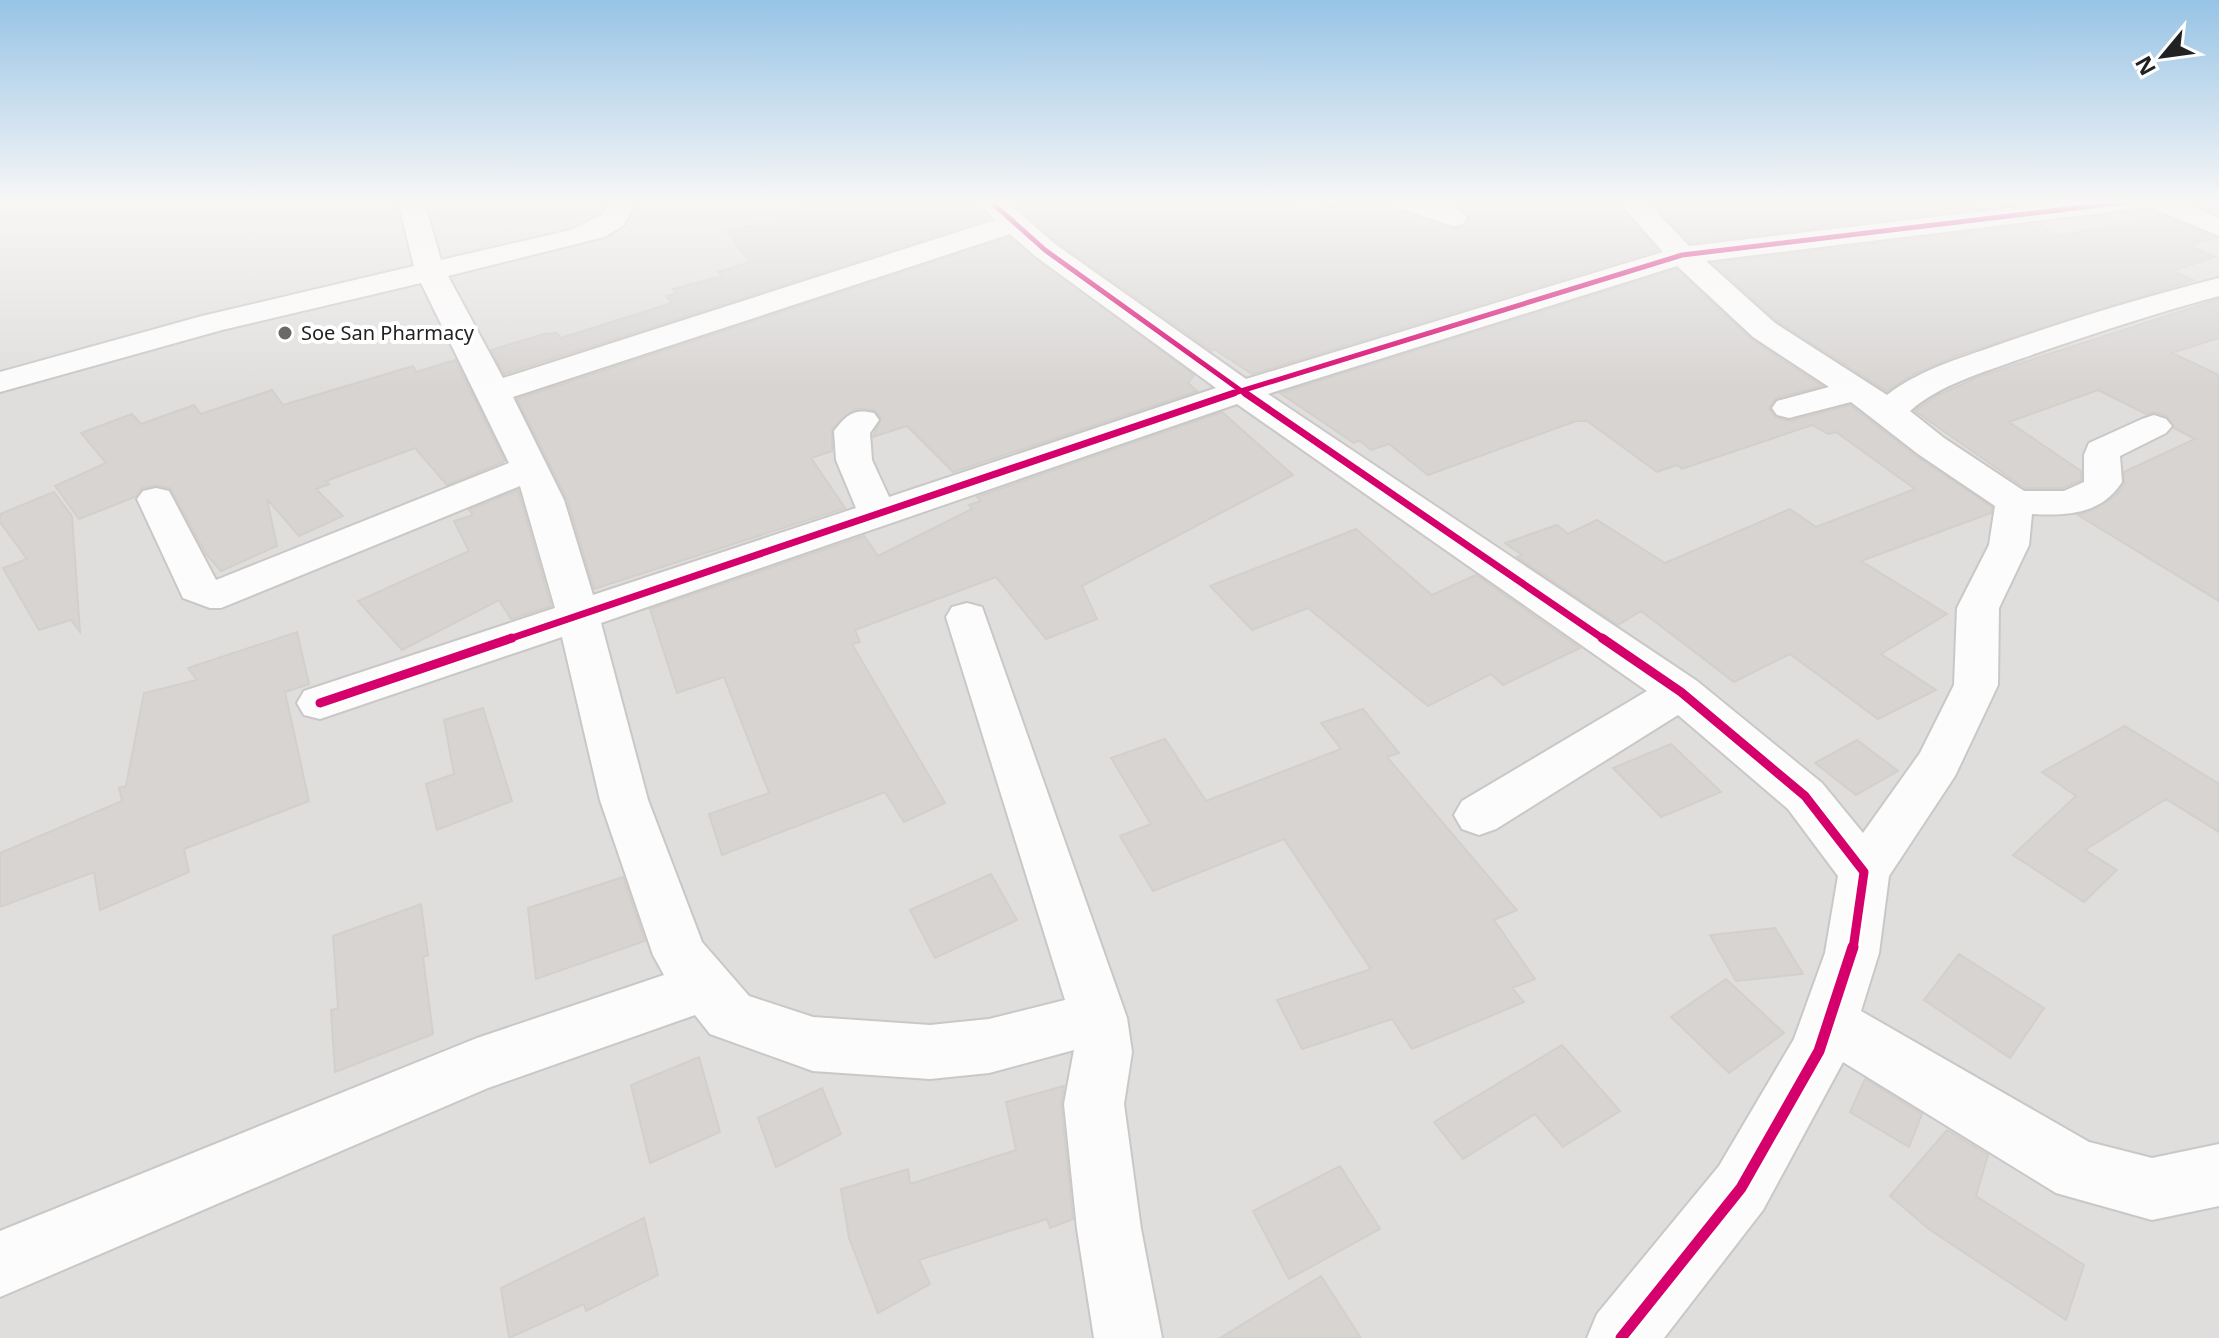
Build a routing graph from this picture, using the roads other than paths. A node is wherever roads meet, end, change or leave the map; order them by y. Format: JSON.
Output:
{"nodes":[{"id":1,"x":428,"y":263,"type":"edge"},
{"id":2,"x":469,"y":263,"type":"edge"},
{"id":3,"x":856,"y":263,"type":"edge"},
{"id":4,"x":1070,"y":263,"type":"edge"},
{"id":5,"x":1655,"y":263,"type":"edge"},
{"id":6,"x":1691,"y":263,"type":"edge"},
{"id":7,"x":431,"y":273,"type":"junction"},
{"id":8,"x":2219,"y":287,"type":"edge"},
{"id":9,"x":0,"y":382,"type":"edge"},
{"id":10,"x":1856,"y":390,"type":"junction"},
{"id":11,"x":1241,"y":391,"type":"junction"},
{"id":12,"x":494,"y":392,"type":"junction"},
{"id":13,"x":1789,"y":408,"type":"dead end"},
{"id":14,"x":1889,"y":411,"type":"junction"},
{"id":15,"x":862,"y":420,"type":"dead end"},
{"id":16,"x":2154,"y":426,"type":"dead end"},
{"id":17,"x":530,"y":468,"type":"junction"},
{"id":18,"x":156,"y":499,"type":"dead end"},
{"id":19,"x":2015,"y":502,"type":"junction"},
{"id":20,"x":877,"y":513,"type":"junction"},
{"id":21,"x":578,"y":614,"type":"junction"},
{"id":22,"x":967,"y":617,"type":"dead end"},
{"id":23,"x":1681,"y":692,"type":"junction"},
{"id":24,"x":320,"y":703,"type":"dead end"},
{"id":25,"x":1479,"y":815,"type":"dead end"},
{"id":26,"x":1864,"y":872,"type":"junction"},
{"id":27,"x":706,"y":986,"type":"junction"},
{"id":28,"x":1099,"y":1018,"type":"junction"},
{"id":29,"x":1831,"y":1024,"type":"junction"},
{"id":30,"x":2219,"y":1175,"type":"edge"},
{"id":31,"x":0,"y":1264,"type":"edge"},
{"id":32,"x":1128,"y":1338,"type":"edge"},
{"id":33,"x":1621,"y":1338,"type":"edge"}],
"edges":[{"from":1,"to":7,"type":"street"},
{"from":2,"to":7,"type":"street"},
{"from":3,"to":12,"type":"street"},
{"from":4,"to":11,"type":"street"},
{"from":5,"to":11,"type":"street"},
{"from":6,"to":10,"type":"street"},
{"from":7,"to":9,"type":"street"},
{"from":7,"to":12,"type":"street"},
{"from":8,"to":14,"type":"street"},
{"from":10,"to":13,"type":"street"},
{"from":10,"to":14,"type":"street"},
{"from":11,"to":20,"type":"street"},
{"from":11,"to":23,"type":"street"},
{"from":12,"to":17,"type":"street"},
{"from":14,"to":19,"type":"street"},
{"from":15,"to":20,"type":"street"},
{"from":16,"to":19,"type":"street"},
{"from":17,"to":18,"type":"street"},
{"from":17,"to":21,"type":"street"},
{"from":19,"to":26,"type":"street"},
{"from":20,"to":21,"type":"street"},
{"from":21,"to":24,"type":"street"},
{"from":21,"to":27,"type":"street"},
{"from":22,"to":28,"type":"street"},
{"from":23,"to":25,"type":"street"},
{"from":23,"to":26,"type":"street"},
{"from":26,"to":29,"type":"street"},
{"from":27,"to":28,"type":"street"},
{"from":27,"to":31,"type":"street"},
{"from":28,"to":32,"type":"street"},
{"from":29,"to":30,"type":"street"},
{"from":29,"to":33,"type":"street"}]}
